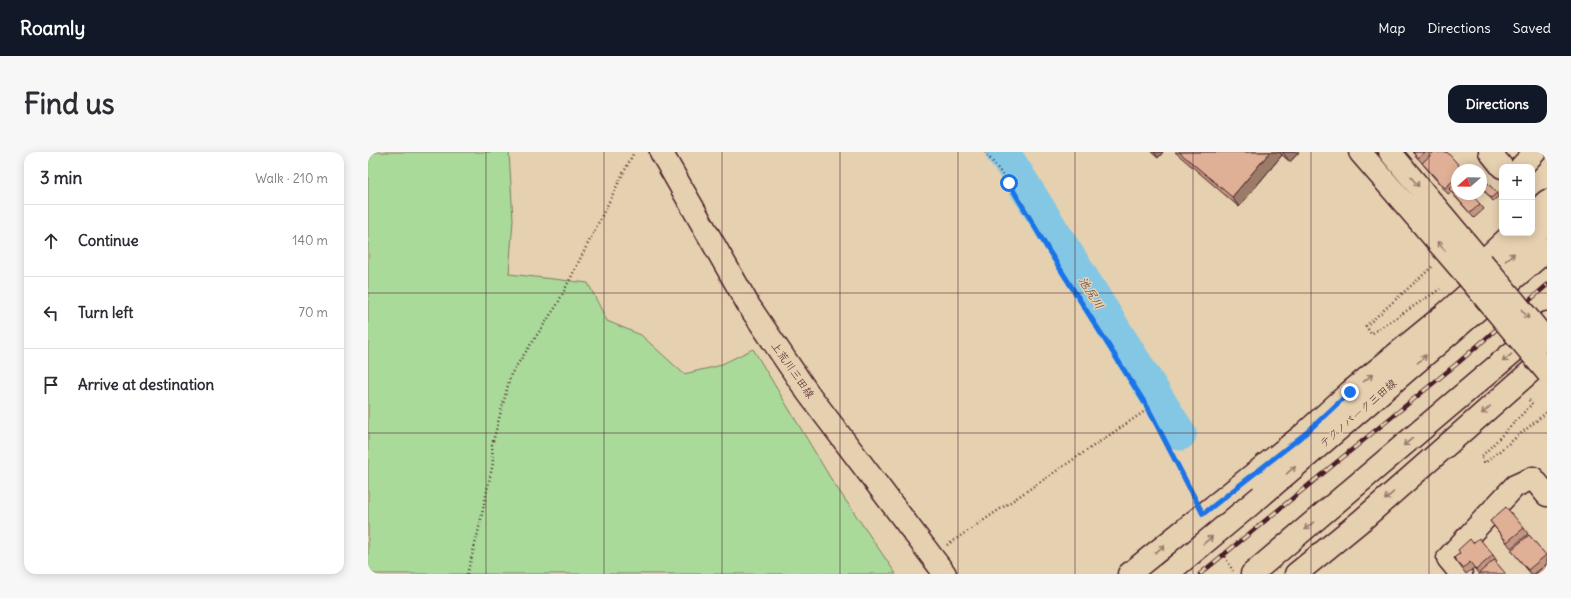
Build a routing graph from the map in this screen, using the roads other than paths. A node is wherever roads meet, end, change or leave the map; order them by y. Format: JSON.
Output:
{"nodes":[{"id":1,"x":661,"y":152,"type":"edge"},
{"id":2,"x":1360,"y":152,"type":"edge"},
{"id":3,"x":1390,"y":152,"type":"edge"},
{"id":4,"x":1490,"y":152,"type":"edge"},
{"id":5,"x":1535,"y":152,"type":"edge"},
{"id":6,"x":1500,"y":164,"type":"edge"},
{"id":7,"x":1525,"y":164,"type":"edge"},
{"id":8,"x":1547,"y":201,"type":"edge"},
{"id":9,"x":1535,"y":212,"type":"edge"},
{"id":10,"x":1547,"y":224,"type":"edge"},
{"id":11,"x":1510,"y":236,"type":"edge"},
{"id":12,"x":1547,"y":250,"type":"edge"},
{"id":13,"x":1474,"y":268,"type":"junction"},
{"id":14,"x":1547,"y":323,"type":"edge"},
{"id":15,"x":1547,"y":341,"type":"edge"},
{"id":16,"x":1547,"y":356,"type":"edge"},
{"id":17,"x":1547,"y":372,"type":"edge"},
{"id":18,"x":1547,"y":495,"type":"edge"},
{"id":19,"x":946,"y":574,"type":"edge"},
{"id":20,"x":1130,"y":574,"type":"edge"},
{"id":21,"x":1167,"y":574,"type":"edge"},
{"id":22,"x":1252,"y":574,"type":"edge"},
{"id":23,"x":1296,"y":574,"type":"edge"},
{"id":24,"x":1461,"y":574,"type":"edge"}],
"edges":[{"from":1,"to":19,"type":"main road","name":"上荒川三田線"},
{"from":13,"to":2,"type":"main road","one_way":true},
{"from":3,"to":13,"type":"main road","one_way":true},
{"from":4,"to":6,"type":"main road"},
{"from":5,"to":7,"type":"main road"},
{"from":8,"to":9,"type":"main road"},
{"from":20,"to":10,"type":"main road","one_way":true},
{"from":11,"to":13,"type":"main road"},
{"from":21,"to":12,"type":"main road","name":"テクノパーク三田線","one_way":true,"bridge":true},
{"from":13,"to":15,"type":"main road","one_way":true,"bridge":true},
{"from":13,"to":17,"type":"main road","bridge":true},
{"from":14,"to":22,"type":"main road","one_way":true},
{"from":16,"to":23,"type":"main road","one_way":true},
{"from":18,"to":24,"type":"main road"}]}
